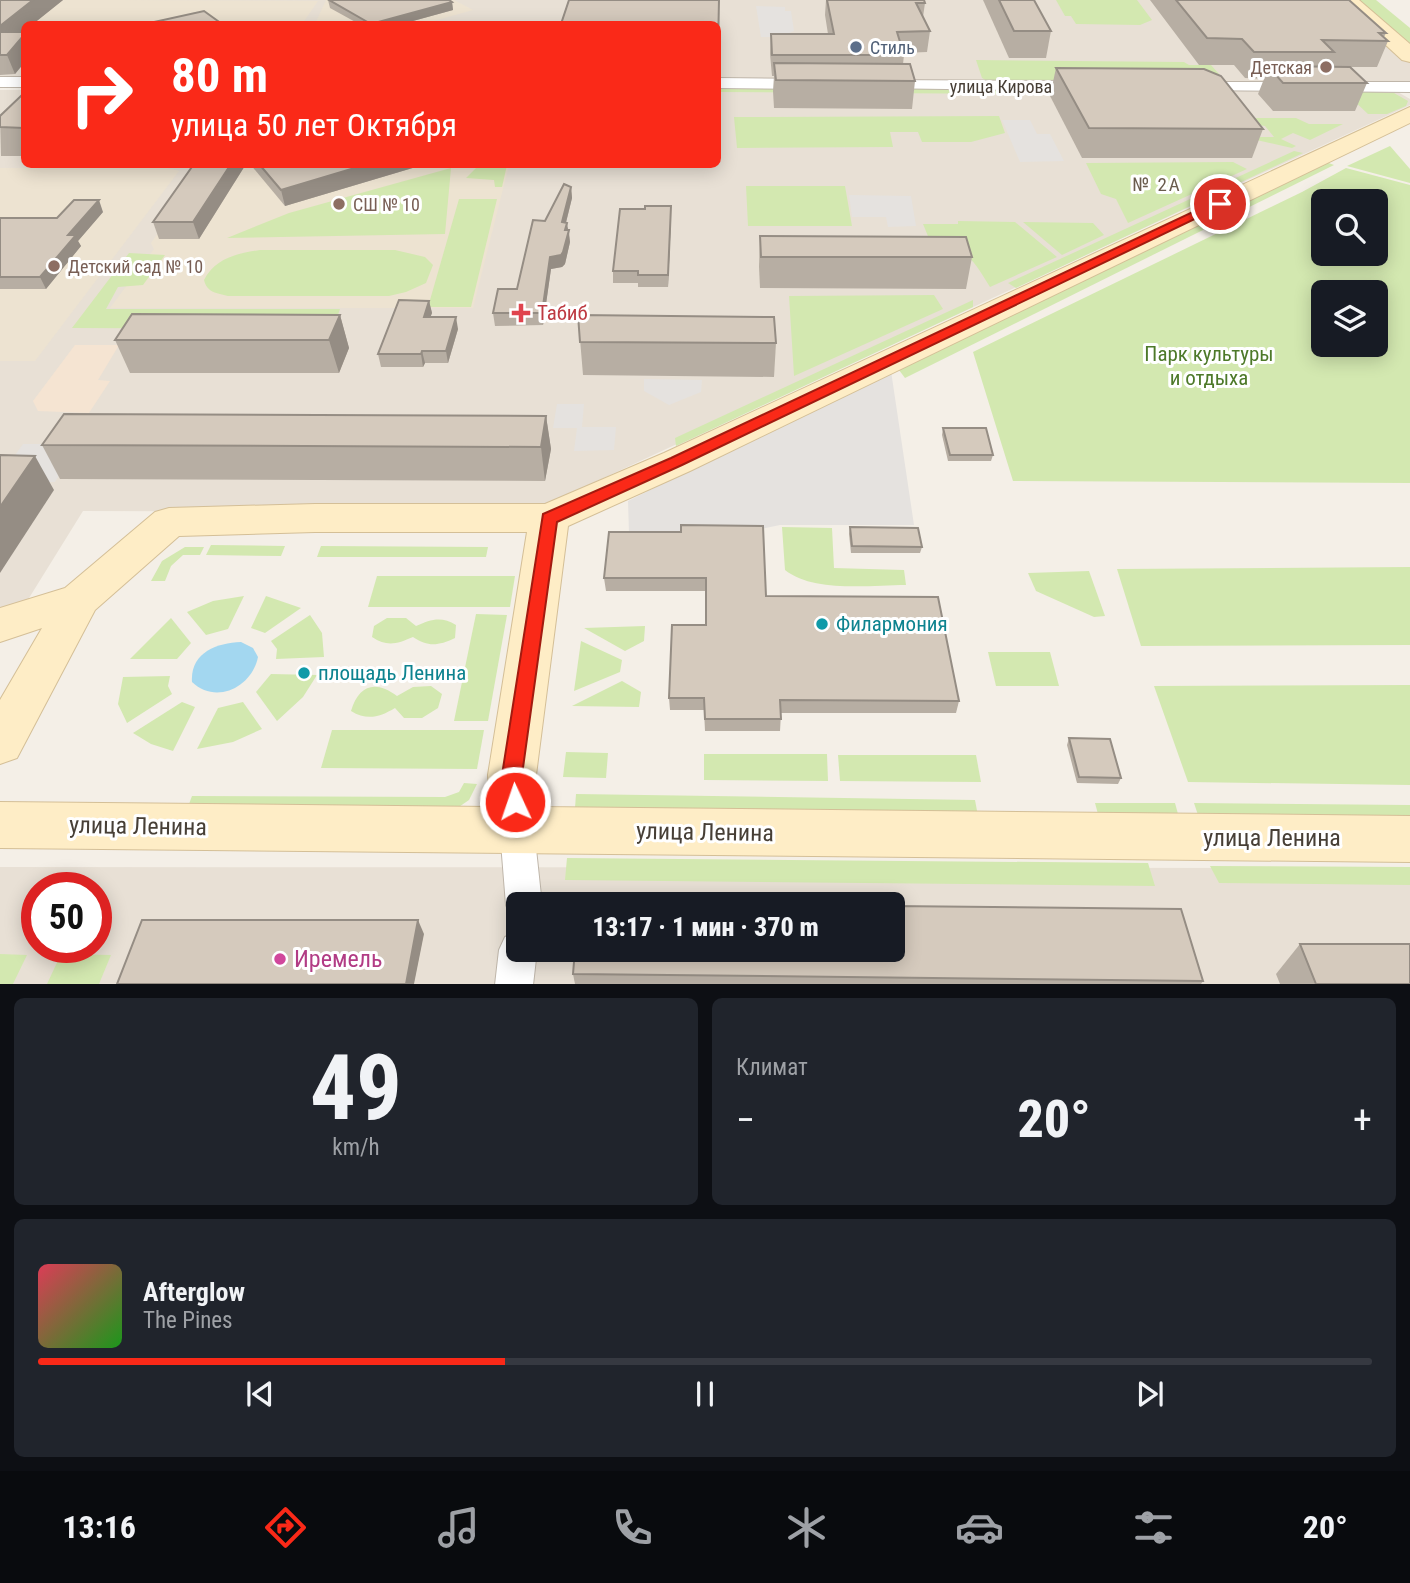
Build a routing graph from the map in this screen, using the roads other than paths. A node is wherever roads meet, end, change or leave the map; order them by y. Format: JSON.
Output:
{"nodes":[{"id":1,"x":1348,"y":0,"type":"edge"},
{"id":2,"x":1410,"y":55,"type":"edge"},
{"id":3,"x":0,"y":82,"type":"edge"},
{"id":4,"x":21,"y":82,"type":"edge"},
{"id":5,"x":721,"y":83,"type":"edge"},
{"id":6,"x":819,"y":85,"type":"edge"},
{"id":7,"x":859,"y":85,"type":"edge"},
{"id":8,"x":1098,"y":86,"type":"edge"},
{"id":9,"x":1179,"y":86,"type":"edge"},
{"id":10,"x":1410,"y":87,"type":"edge"},
{"id":11,"x":1410,"y":114,"type":"edge"},
{"id":12,"x":549,"y":519,"type":"junction"},
{"id":13,"x":80,"y":599,"type":"junction"},
{"id":14,"x":0,"y":625,"type":"edge"},
{"id":15,"x":2,"y":737,"type":"edge"},
{"id":16,"x":0,"y":825,"type":"edge"},
{"id":17,"x":517,"y":830,"type":"junction"},
{"id":18,"x":1410,"y":839,"type":"edge"},
{"id":19,"x":523,"y":892,"type":"edge"},
{"id":20,"x":517,"y":962,"type":"edge"},
{"id":21,"x":514,"y":984,"type":"edge"}],
"edges":[{"from":1,"to":2,"type":"street"},
{"from":3,"to":4,"type":"street"},
{"from":5,"to":6,"type":"street"},
{"from":7,"to":8,"type":"street","name":"улица Кирова"},
{"from":9,"to":10,"type":"street"},
{"from":11,"to":12,"type":"street"},
{"from":12,"to":13,"type":"street"},
{"from":12,"to":17,"type":"street"},
{"from":13,"to":14,"type":"street"},
{"from":13,"to":15,"type":"street"},
{"from":16,"to":17,"type":"street","name":"улица Ленина"},
{"from":17,"to":18,"type":"street","name":"улица Ленина"},
{"from":17,"to":19,"type":"street"},
{"from":20,"to":21,"type":"street"}]}
